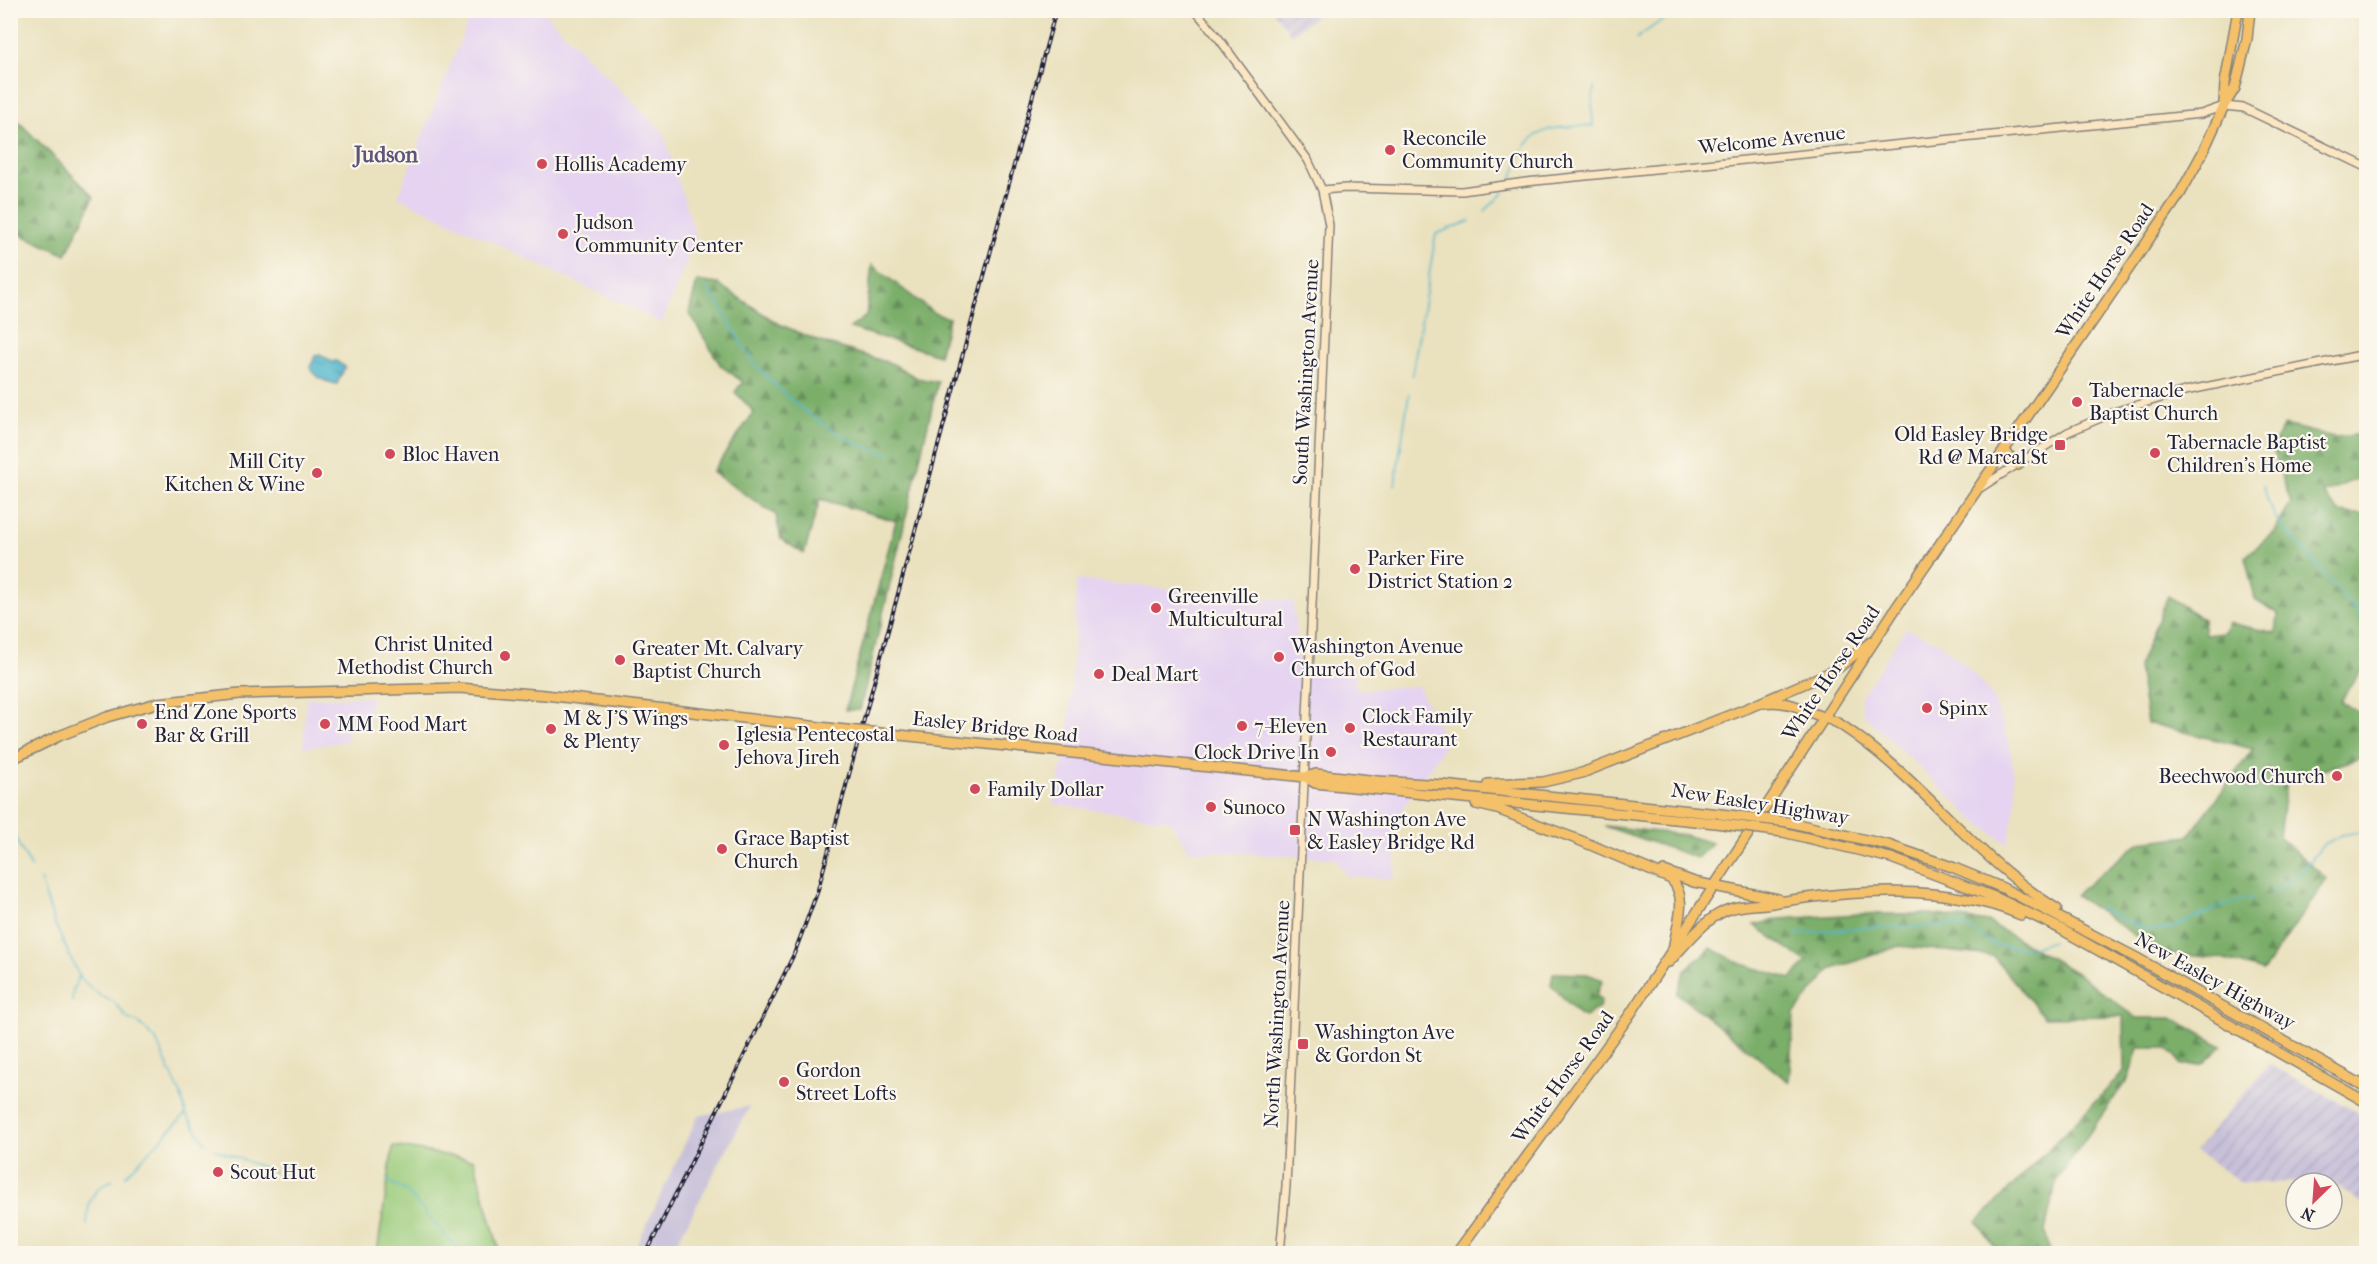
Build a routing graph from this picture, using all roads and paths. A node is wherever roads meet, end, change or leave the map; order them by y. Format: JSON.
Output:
{"nodes":[{"id":1,"x":1195,"y":10,"type":"edge"},
{"id":2,"x":2238,"y":10,"type":"edge"},
{"id":3,"x":2250,"y":10,"type":"edge"},
{"id":4,"x":2224,"y":106,"type":"junction"},
{"id":5,"x":2367,"y":167,"type":"edge"},
{"id":6,"x":1322,"y":190,"type":"junction"},
{"id":7,"x":2367,"y":354,"type":"edge"},
{"id":8,"x":2004,"y":450,"type":"junction"},
{"id":9,"x":2018,"y":465,"type":"junction"},
{"id":10,"x":1977,"y":490,"type":"junction"},
{"id":11,"x":1879,"y":636,"type":"junction"},
{"id":12,"x":1748,"y":708,"type":"junction"},
{"id":13,"x":1824,"y":717,"type":"junction"},
{"id":14,"x":10,"y":760,"type":"edge"},
{"id":15,"x":1305,"y":777,"type":"junction"},
{"id":16,"x":1378,"y":781,"type":"joint"},
{"id":17,"x":1430,"y":784,"type":"junction"},
{"id":18,"x":1385,"y":790,"type":"joint"},
{"id":19,"x":1442,"y":797,"type":"junction"},
{"id":20,"x":1718,"y":818,"type":"junction"},
{"id":21,"x":1586,"y":843,"type":"junction"},
{"id":22,"x":1714,"y":886,"type":"junction"},
{"id":23,"x":1785,"y":900,"type":"junction"},
{"id":24,"x":1673,"y":949,"type":"junction"},
{"id":25,"x":2125,"y":952,"type":"junction"},
{"id":26,"x":2117,"y":962,"type":"junction"},
{"id":27,"x":1659,"y":972,"type":"junction"},
{"id":28,"x":2367,"y":1087,"type":"edge"},
{"id":29,"x":2367,"y":1102,"type":"edge"},
{"id":30,"x":1280,"y":1254,"type":"edge"},
{"id":31,"x":1456,"y":1254,"type":"edge"}],
"edges":[{"from":1,"to":6,"type":"street","name":"South Washington Avenue"},
{"from":2,"to":4,"type":"highway","name":"White Horse Road"},
{"from":3,"to":4,"type":"highway","name":"White Horse Road"},
{"from":4,"to":5,"type":"street"},
{"from":4,"to":6,"type":"street","name":"Welcome Avenue"},
{"from":4,"to":8,"type":"highway","name":"White Horse Road"},
{"from":6,"to":15,"type":"street","name":"South Washington Avenue"},
{"from":7,"to":9,"type":"street"},
{"from":8,"to":9,"type":"highway"},
{"from":8,"to":10,"type":"highway","name":"White Horse Road"},
{"from":9,"to":10,"type":"street"},
{"from":10,"to":11,"type":"highway","name":"White Horse Road"},
{"from":11,"to":12,"type":"highway"},
{"from":11,"to":13,"type":"highway","name":"White Horse Road"},
{"from":12,"to":13,"type":"highway"},
{"from":12,"to":17,"type":"highway"},
{"from":13,"to":22,"type":"highway","name":"White Horse Road"},
{"from":13,"to":25,"type":"highway"},
{"from":14,"to":15,"type":"highway","name":"Easley Bridge Road","bridge":true},
{"from":15,"to":16,"type":"highway","name":"Easley Bridge Road"},
{"from":15,"to":18,"type":"highway","name":"Easley Bridge Road"},
{"from":15,"to":30,"type":"street","name":"North Washington Avenue"},
{"from":16,"to":17,"type":"highway","name":"New Easley Highway"},
{"from":17,"to":20,"type":"highway","name":"New Easley Highway"},
{"from":18,"to":19,"type":"highway","name":"New Easley Highway"},
{"from":19,"to":20,"type":"highway","name":"New Easley Highway"},
{"from":19,"to":21,"type":"highway"},
{"from":20,"to":25,"type":"highway","name":"New Easley Highway","bridge":true},
{"from":20,"to":26,"type":"highway","name":"New Easley Highway","bridge":true},
{"from":21,"to":22,"type":"highway"},
{"from":21,"to":24,"type":"highway"},
{"from":22,"to":23,"type":"highway"},
{"from":22,"to":24,"type":"highway","name":"White Horse Road"},
{"from":23,"to":26,"type":"highway"},
{"from":23,"to":27,"type":"highway"},
{"from":24,"to":27,"type":"highway","name":"White Horse Road"},
{"from":25,"to":28,"type":"highway","name":"New Easley Highway"},
{"from":26,"to":29,"type":"highway","name":"New Easley Highway"},
{"from":27,"to":31,"type":"highway","name":"White Horse Road"}]}
